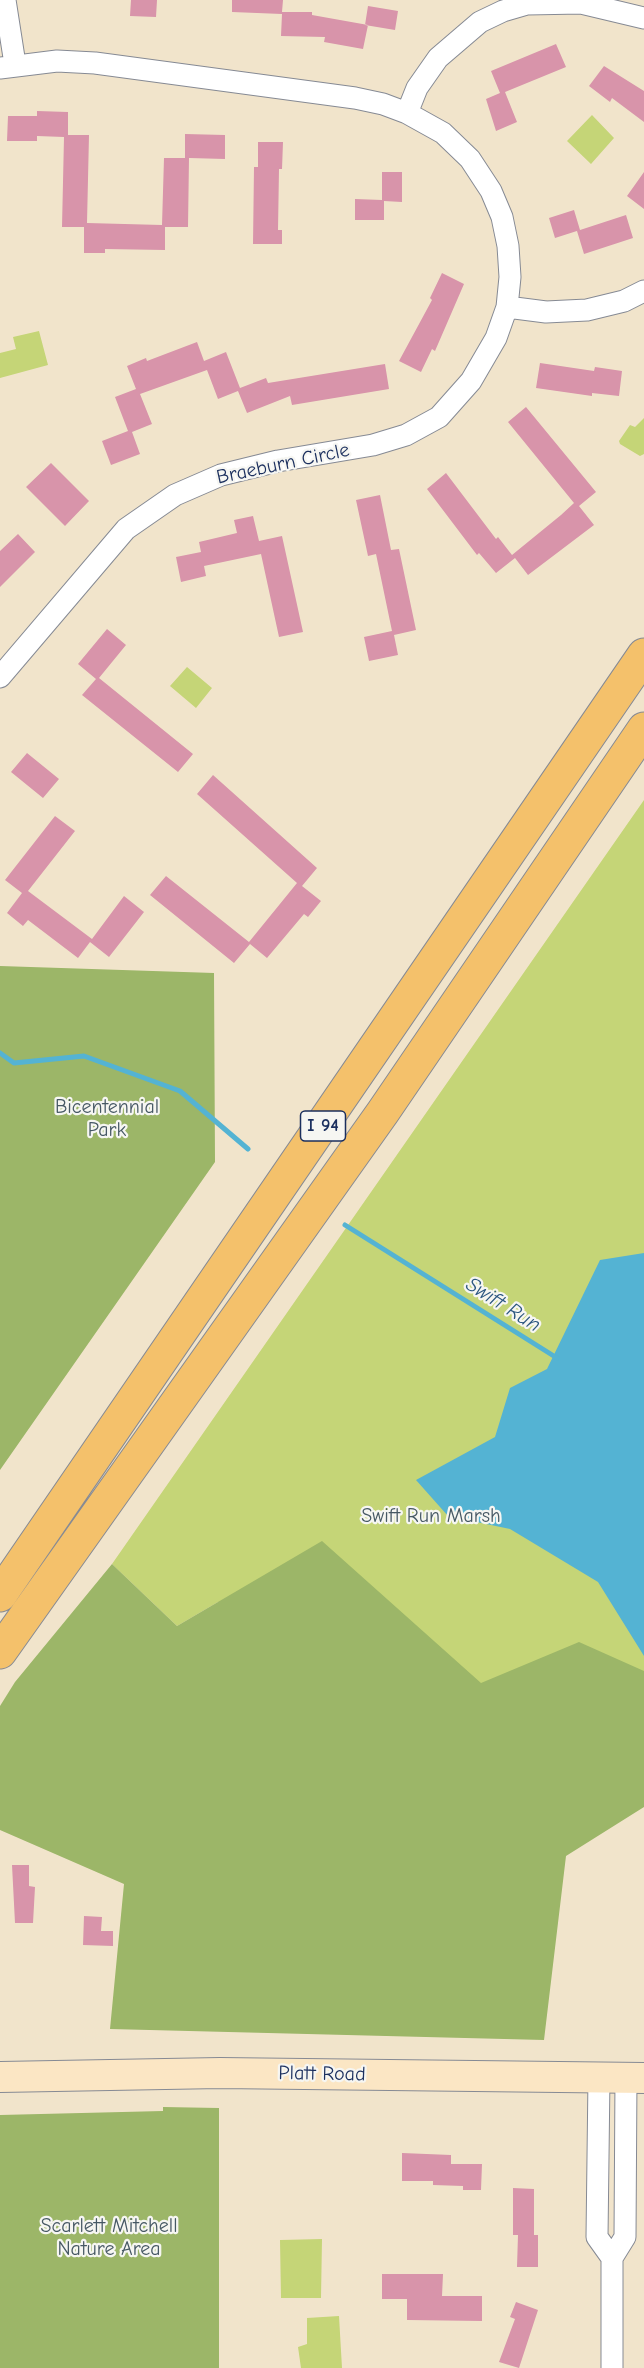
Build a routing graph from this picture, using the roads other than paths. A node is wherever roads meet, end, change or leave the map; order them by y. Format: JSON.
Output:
{"nodes":[{"id":1,"x":5,"y":0,"type":"edge"},
{"id":2,"x":644,"y":18,"type":"edge"},
{"id":3,"x":7,"y":66,"type":"edge"},
{"id":4,"x":407,"y":113,"type":"junction"},
{"id":5,"x":644,"y":291,"type":"edge"},
{"id":6,"x":507,"y":307,"type":"junction"},
{"id":7,"x":644,"y":655,"type":"edge"},
{"id":8,"x":0,"y":677,"type":"edge"},
{"id":9,"x":644,"y":729,"type":"edge"},
{"id":10,"x":0,"y":1595,"type":"edge"},
{"id":11,"x":0,"y":1652,"type":"edge"},
{"id":12,"x":623,"y":2077,"type":"edge"},
{"id":13,"x":0,"y":2078,"type":"edge"},
{"id":14,"x":612,"y":2368,"type":"edge"}],
"edges":[{"from":1,"to":3,"type":"street"},
{"from":2,"to":4,"type":"street"},
{"from":3,"to":4,"type":"street","name":"Braeburn Circle"},
{"from":4,"to":6,"type":"street","name":"Braeburn Circle"},
{"from":5,"to":6,"type":"street"},
{"from":6,"to":8,"type":"street","name":"Braeburn Circle"},
{"from":7,"to":10,"type":"highway","number":"I 94"},
{"from":9,"to":11,"type":"highway","number":"I 94"},
{"from":12,"to":13,"type":"main road","name":"Platt Road"},
{"from":12,"to":14,"type":"street"}]}
